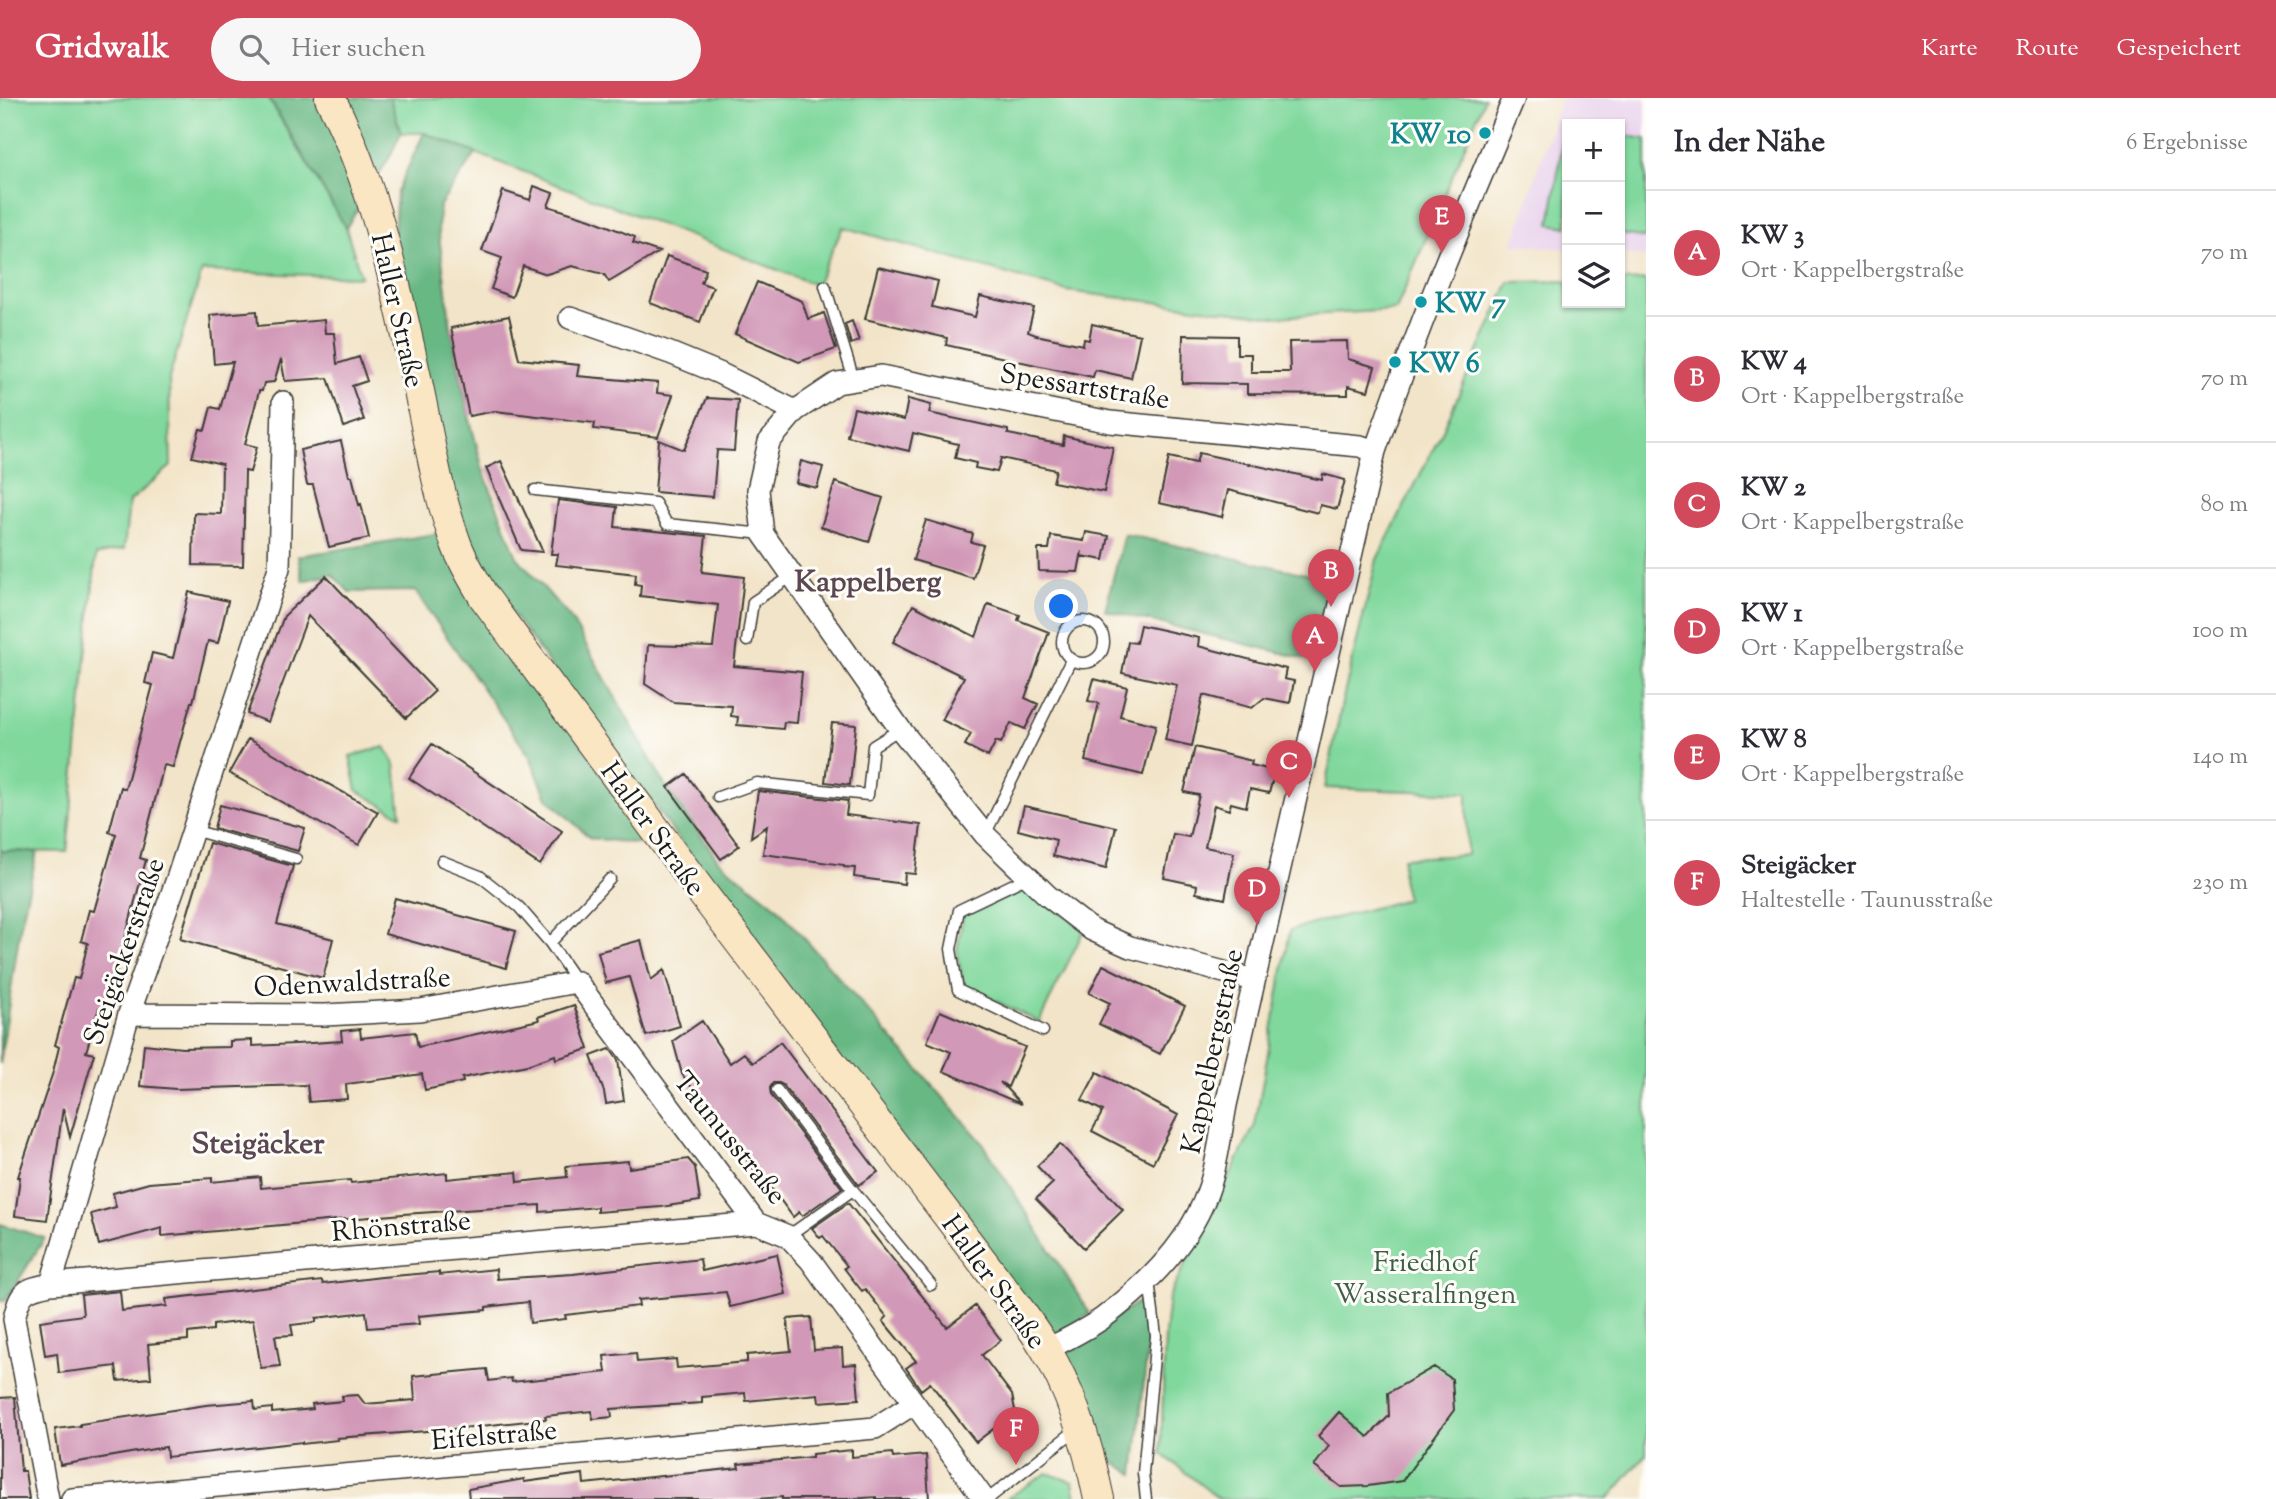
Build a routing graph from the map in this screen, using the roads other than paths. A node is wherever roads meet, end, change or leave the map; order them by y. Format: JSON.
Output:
{"nodes":[{"id":1,"x":330,"y":98,"type":"edge"},
{"id":2,"x":1514,"y":98,"type":"edge"},
{"id":3,"x":825,"y":286,"type":"dead end"},
{"id":4,"x":570,"y":318,"type":"dead end"},
{"id":5,"x":854,"y":380,"type":"junction"},
{"id":6,"x":283,"y":402,"type":"dead end"},
{"id":7,"x":794,"y":411,"type":"junction"},
{"id":8,"x":1376,"y":451,"type":"junction"},
{"id":9,"x":535,"y":490,"type":"dead end"},
{"id":10,"x":763,"y":534,"type":"junction"},
{"id":11,"x":792,"y":576,"type":"junction"},
{"id":12,"x":747,"y":641,"type":"dead end"},
{"id":13,"x":1071,"y":660,"type":"junction"},
{"id":14,"x":900,"y":729,"type":"junction"},
{"id":15,"x":718,"y":797,"type":"dead end"},
{"id":16,"x":193,"y":830,"type":"junction"},
{"id":17,"x":985,"y":835,"type":"junction"},
{"id":18,"x":296,"y":859,"type":"dead end"},
{"id":19,"x":442,"y":861,"type":"dead end"},
{"id":20,"x":1028,"y":877,"type":"junction"},
{"id":21,"x":610,"y":879,"type":"dead end"},
{"id":22,"x":550,"y":943,"type":"junction"},
{"id":23,"x":1254,"y":980,"type":"junction"},
{"id":24,"x":577,"y":982,"type":"junction"},
{"id":25,"x":128,"y":1014,"type":"junction"},
{"id":26,"x":1043,"y":1031,"type":"dead end"},
{"id":27,"x":777,"y":1090,"type":"dead end"},
{"id":28,"x":853,"y":1190,"type":"junction"},
{"id":29,"x":756,"y":1223,"type":"junction"},
{"id":30,"x":788,"y":1236,"type":"junction"},
{"id":31,"x":1149,"y":1280,"type":"junction"},
{"id":32,"x":51,"y":1283,"type":"junction"},
{"id":33,"x":931,"y":1285,"type":"dead end"},
{"id":34,"x":1046,"y":1350,"type":"junction"},
{"id":35,"x":913,"y":1404,"type":"junction"},
{"id":36,"x":1081,"y":1430,"type":"junction"},
{"id":37,"x":48,"y":1499,"type":"edge"},
{"id":38,"x":72,"y":1499,"type":"edge"},
{"id":39,"x":986,"y":1499,"type":"edge"},
{"id":40,"x":1099,"y":1499,"type":"edge"},
{"id":41,"x":1146,"y":1499,"type":"edge"}],
"edges":[{"from":1,"to":34,"type":"main road","name":"Haller Straße"},
{"from":2,"to":8,"type":"street","name":"Kappelbergstraße"},
{"from":3,"to":5,"type":"lane"},
{"from":4,"to":7,"type":"street"},
{"from":5,"to":7,"type":"street","name":"Spessartstraße"},
{"from":5,"to":8,"type":"street","name":"Spessartstraße"},
{"from":6,"to":16,"type":"street","name":"Steigäckerstraße"},
{"from":7,"to":10,"type":"street","name":"Spessartstraße"},
{"from":8,"to":23,"type":"street","name":"Kappelbergstraße"},
{"from":9,"to":10,"type":"lane"},
{"from":10,"to":11,"type":"street","name":"Spessartstraße"},
{"from":11,"to":12,"type":"lane"},
{"from":11,"to":14,"type":"street","name":"Spessartstraße"},
{"from":13,"to":13,"type":"lane"},
{"from":13,"to":17,"type":"lane"},
{"from":14,"to":15,"type":"lane"},
{"from":14,"to":17,"type":"street","name":"Spessartstraße"},
{"from":16,"to":18,"type":"lane"},
{"from":16,"to":25,"type":"street","name":"Steigäckerstraße"},
{"from":17,"to":20,"type":"street","name":"Spessartstraße"},
{"from":19,"to":22,"type":"lane","name":"Taunusstraße"},
{"from":20,"to":23,"type":"street","name":"Spessartstraße"},
{"from":20,"to":26,"type":"lane"},
{"from":21,"to":22,"type":"lane"},
{"from":22,"to":24,"type":"lane","name":"Taunusstraße"},
{"from":23,"to":31,"type":"street","name":"Kappelbergstraße"},
{"from":24,"to":25,"type":"street","name":"Odenwaldstraße"},
{"from":24,"to":29,"type":"street","name":"Taunusstraße"},
{"from":25,"to":32,"type":"street","name":"Steigäckerstraße"},
{"from":27,"to":28,"type":"lane"},
{"from":28,"to":30,"type":"lane"},
{"from":28,"to":33,"type":"lane"},
{"from":29,"to":30,"type":"street","name":"Taunusstraße"},
{"from":29,"to":32,"type":"street","name":"Rhönstraße"},
{"from":30,"to":35,"type":"street","name":"Taunusstraße"},
{"from":31,"to":34,"type":"street","name":"Kappelbergstraße"},
{"from":31,"to":41,"type":"lane"},
{"from":32,"to":37,"type":"street"},
{"from":34,"to":36,"type":"main road","name":"Haller Straße"},
{"from":35,"to":38,"type":"street","name":"Eifelstraße"},
{"from":35,"to":39,"type":"street","name":"Taunusstraße"},
{"from":36,"to":39,"type":"lane"},
{"from":36,"to":40,"type":"main road","name":"Haller Straße"}]}
